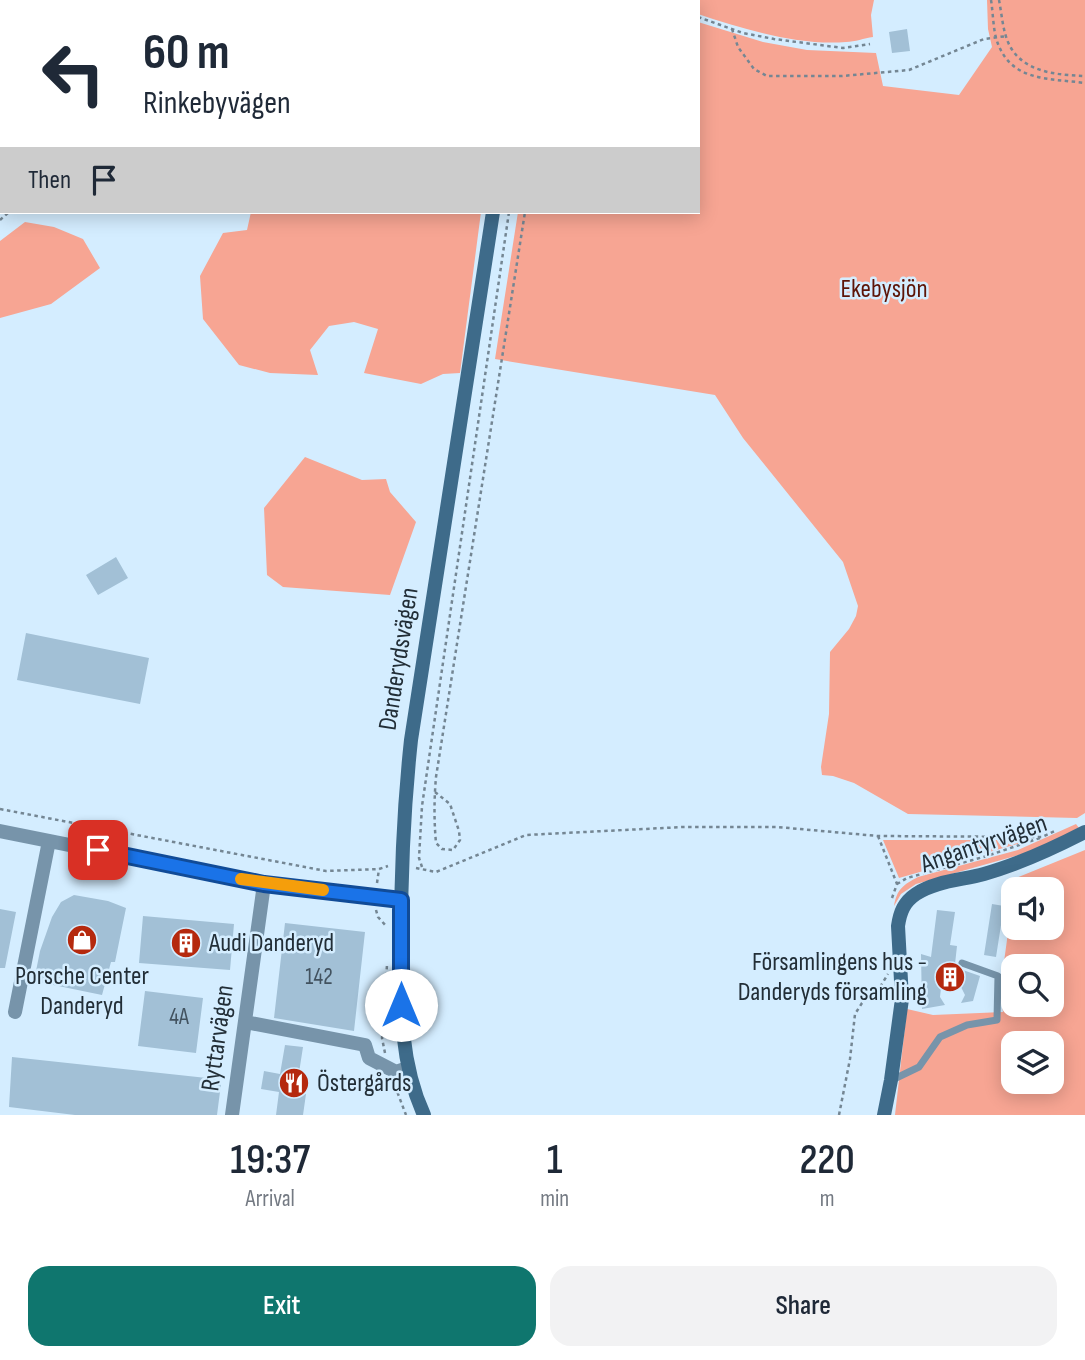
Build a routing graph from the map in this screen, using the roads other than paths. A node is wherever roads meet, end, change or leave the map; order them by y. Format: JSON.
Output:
{"nodes":[{"id":1,"x":493,"y":214,"type":"edge"},
{"id":2,"x":0,"y":831,"type":"edge"},
{"id":3,"x":1085,"y":832,"type":"edge"},
{"id":4,"x":48,"y":841,"type":"junction"},
{"id":5,"x":264,"y":884,"type":"junction"},
{"id":6,"x":401,"y":900,"type":"junction"},
{"id":7,"x":962,"y":962,"type":"dead end"},
{"id":8,"x":15,"y":1012,"type":"dead end"},
{"id":9,"x":245,"y":1022,"type":"junction"},
{"id":10,"x":408,"y":1068,"type":"junction"},
{"id":11,"x":891,"y":1080,"type":"junction"},
{"id":12,"x":232,"y":1115,"type":"edge"},
{"id":13,"x":424,"y":1115,"type":"edge"},
{"id":14,"x":884,"y":1115,"type":"edge"}],
"edges":[{"from":1,"to":6,"type":"street","name":"Danderydsvägen"},
{"from":2,"to":4,"type":"street"},
{"from":3,"to":11,"type":"street","name":"Angantyrvägen"},
{"from":4,"to":5,"type":"street"},
{"from":4,"to":8,"type":"street"},
{"from":5,"to":6,"type":"street"},
{"from":5,"to":9,"type":"street","name":"Ryttarvägen"},
{"from":6,"to":10,"type":"street","name":"Danderydsvägen"},
{"from":7,"to":11,"type":"lane"},
{"from":9,"to":10,"type":"street"},
{"from":9,"to":12,"type":"street","name":"Ryttarvägen"},
{"from":10,"to":13,"type":"street","name":"Danderydsvägen"},
{"from":11,"to":14,"type":"street","name":"Angantyrvägen"}]}
